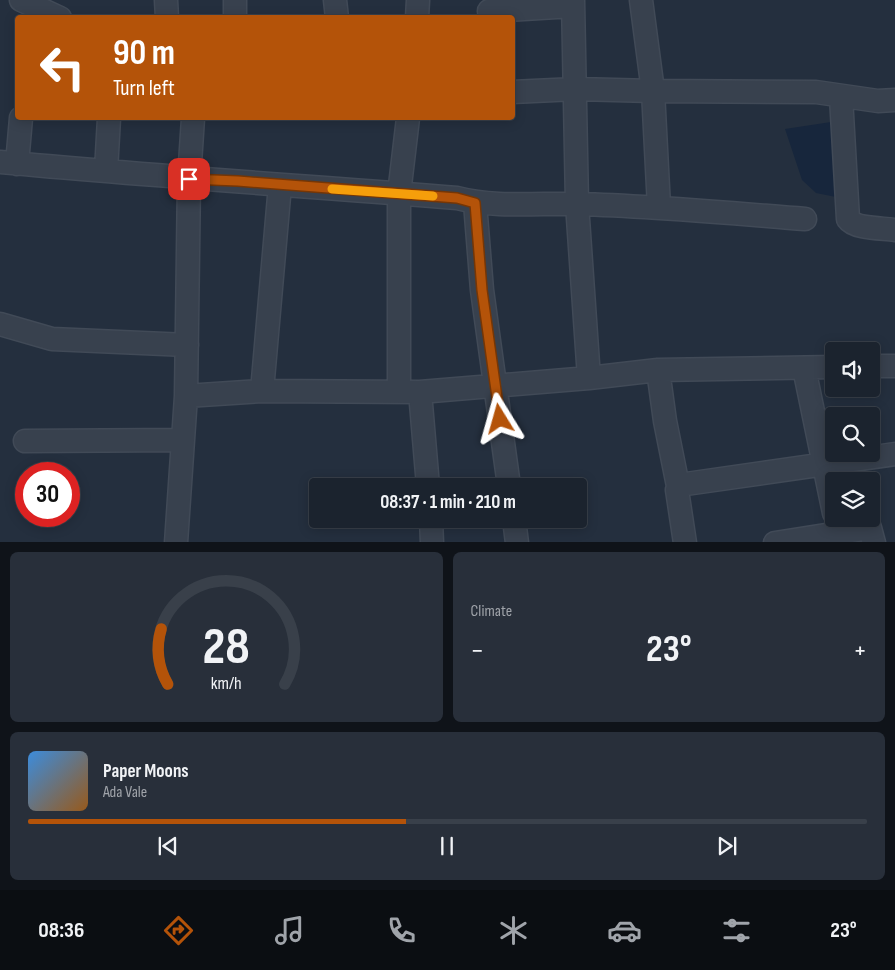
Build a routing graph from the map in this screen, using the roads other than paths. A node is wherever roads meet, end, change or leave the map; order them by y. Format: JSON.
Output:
{"nodes":[{"id":1,"x":166,"y":0,"type":"edge"},
{"id":2,"x":235,"y":0,"type":"edge"},
{"id":3,"x":335,"y":0,"type":"edge"},
{"id":4,"x":418,"y":0,"type":"edge"},
{"id":5,"x":642,"y":0,"type":"edge"},
{"id":6,"x":573,"y":3,"type":"edge"},
{"id":7,"x":26,"y":7,"type":"edge"},
{"id":8,"x":489,"y":10,"type":"edge"},
{"id":9,"x":51,"y":15,"type":"edge"},
{"id":10,"x":167,"y":15,"type":"edge"},
{"id":11,"x":235,"y":15,"type":"edge"},
{"id":12,"x":337,"y":15,"type":"edge"},
{"id":13,"x":417,"y":15,"type":"edge"},
{"id":14,"x":576,"y":89,"type":"junction"},
{"id":15,"x":653,"y":91,"type":"junction"},
{"id":16,"x":515,"y":92,"type":"edge"},
{"id":17,"x":841,"y":96,"type":"junction"},
{"id":18,"x":895,"y":100,"type":"edge"},
{"id":19,"x":20,"y":120,"type":"edge"},
{"id":20,"x":109,"y":120,"type":"edge"},
{"id":21,"x":193,"y":120,"type":"edge"},
{"id":22,"x":408,"y":120,"type":"edge"},
{"id":23,"x":9,"y":163,"type":"edge"},
{"id":24,"x":106,"y":170,"type":"junction"},
{"id":25,"x":189,"y":179,"type":"junction"},
{"id":26,"x":280,"y":185,"type":"junction"},
{"id":27,"x":399,"y":194,"type":"junction"},
{"id":28,"x":475,"y":203,"type":"junction"},
{"id":29,"x":577,"y":204,"type":"junction"},
{"id":30,"x":659,"y":208,"type":"junction"},
{"id":31,"x":805,"y":219,"type":"dead end"},
{"id":32,"x":895,"y":230,"type":"edge"},
{"id":33,"x":0,"y":324,"type":"edge"},
{"id":34,"x":187,"y":346,"type":"junction"},
{"id":35,"x":880,"y":366,"type":"edge"},
{"id":36,"x":895,"y":366,"type":"edge"},
{"id":37,"x":825,"y":367,"type":"edge"},
{"id":38,"x":804,"y":368,"type":"junction"},
{"id":39,"x":658,"y":370,"type":"junction"},
{"id":40,"x":589,"y":378,"type":"junction"},
{"id":41,"x":496,"y":385,"type":"junction"},
{"id":42,"x":262,"y":391,"type":"junction"},
{"id":43,"x":409,"y":392,"type":"junction"},
{"id":44,"x":186,"y":396,"type":"junction"},
{"id":45,"x":183,"y":440,"type":"junction"},
{"id":46,"x":25,"y":441,"type":"dead end"},
{"id":47,"x":895,"y":454,"type":"edge"},
{"id":48,"x":825,"y":464,"type":"junction"},
{"id":49,"x":826,"y":472,"type":"edge"},
{"id":50,"x":426,"y":478,"type":"edge"},
{"id":51,"x":508,"y":478,"type":"edge"},
{"id":52,"x":678,"y":486,"type":"junction"},
{"id":53,"x":825,"y":525,"type":"edge"},
{"id":54,"x":864,"y":527,"type":"edge"},
{"id":55,"x":431,"y":528,"type":"edge"},
{"id":56,"x":515,"y":528,"type":"edge"},
{"id":57,"x":176,"y":542,"type":"edge"},
{"id":58,"x":432,"y":542,"type":"edge"},
{"id":59,"x":517,"y":542,"type":"edge"},
{"id":60,"x":685,"y":542,"type":"edge"},
{"id":61,"x":775,"y":542,"type":"edge"},
{"id":62,"x":874,"y":542,"type":"edge"}],
"edges":[{"from":1,"to":10,"type":"street"},
{"from":2,"to":11,"type":"street"},
{"from":3,"to":12,"type":"street"},
{"from":4,"to":13,"type":"street"},
{"from":5,"to":15,"type":"street"},
{"from":6,"to":8,"type":"street"},
{"from":6,"to":14,"type":"street"},
{"from":7,"to":9,"type":"street"},
{"from":14,"to":15,"type":"street"},
{"from":14,"to":16,"type":"street"},
{"from":14,"to":29,"type":"street"},
{"from":15,"to":17,"type":"street"},
{"from":15,"to":30,"type":"street"},
{"from":17,"to":18,"type":"street"},
{"from":17,"to":32,"type":"street"},
{"from":19,"to":23,"type":"street"},
{"from":20,"to":24,"type":"street"},
{"from":21,"to":25,"type":"street"},
{"from":22,"to":27,"type":"street"},
{"from":23,"to":24,"type":"street"},
{"from":24,"to":25,"type":"street"},
{"from":25,"to":26,"type":"street"},
{"from":25,"to":34,"type":"street"},
{"from":26,"to":27,"type":"street"},
{"from":26,"to":42,"type":"street"},
{"from":27,"to":28,"type":"street"},
{"from":27,"to":43,"type":"street"},
{"from":28,"to":29,"type":"street"},
{"from":28,"to":41,"type":"street"},
{"from":29,"to":30,"type":"street"},
{"from":29,"to":40,"type":"street"},
{"from":30,"to":31,"type":"street"},
{"from":33,"to":34,"type":"street"},
{"from":34,"to":44,"type":"street"},
{"from":35,"to":36,"type":"street"},
{"from":37,"to":38,"type":"street"},
{"from":38,"to":39,"type":"street"},
{"from":38,"to":48,"type":"street"},
{"from":39,"to":40,"type":"street"},
{"from":39,"to":52,"type":"street"},
{"from":40,"to":41,"type":"street"},
{"from":41,"to":43,"type":"street"},
{"from":41,"to":51,"type":"street"},
{"from":42,"to":43,"type":"street"},
{"from":42,"to":44,"type":"street"},
{"from":43,"to":50,"type":"street"},
{"from":44,"to":45,"type":"street"},
{"from":45,"to":46,"type":"street"},
{"from":45,"to":57,"type":"street"},
{"from":47,"to":48,"type":"street"},
{"from":48,"to":49,"type":"street"},
{"from":48,"to":52,"type":"street"},
{"from":52,"to":60,"type":"street"},
{"from":53,"to":61,"type":"street"},
{"from":54,"to":62,"type":"street"},
{"from":55,"to":58,"type":"street"},
{"from":56,"to":59,"type":"street"}]}
